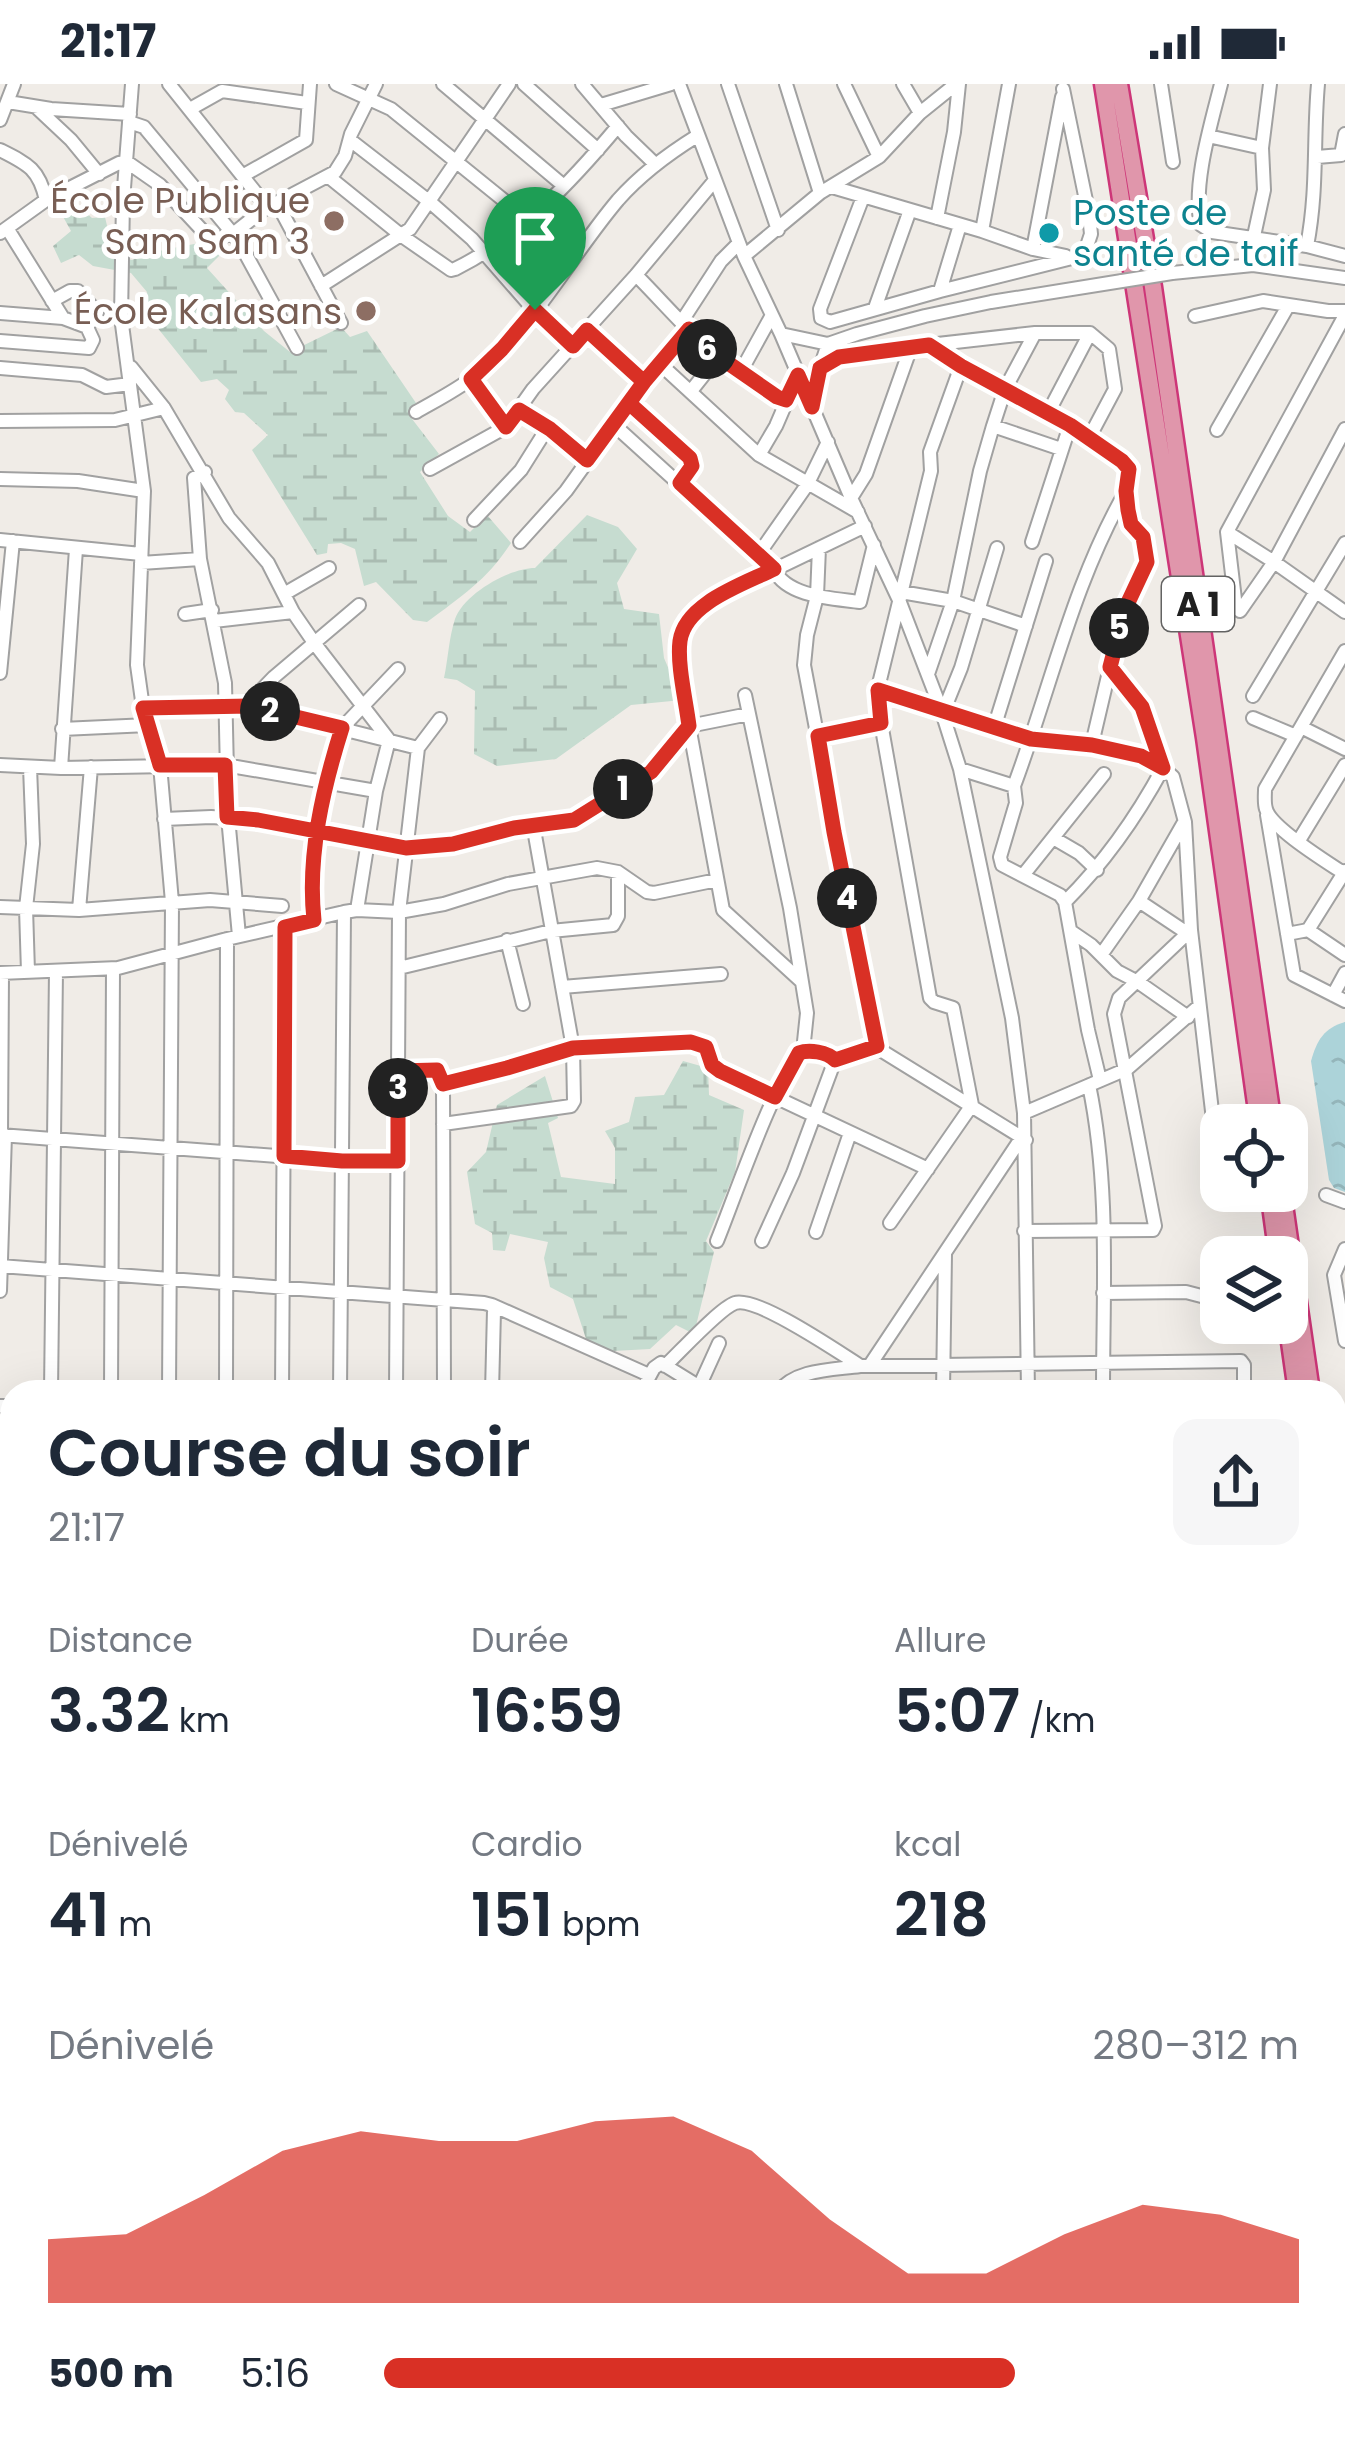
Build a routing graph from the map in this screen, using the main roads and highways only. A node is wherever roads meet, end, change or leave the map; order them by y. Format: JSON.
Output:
{"nodes":[{"id":1,"x":1103,"y":84,"type":"edge"},
{"id":2,"x":1119,"y":84,"type":"edge"},
{"id":3,"x":1256,"y":1104,"type":"edge"},
{"id":4,"x":1270,"y":1104,"type":"edge"},
{"id":5,"x":1285,"y":1212,"type":"edge"},
{"id":6,"x":1290,"y":1344,"type":"edge"},
{"id":7,"x":1295,"y":1380,"type":"edge"},
{"id":8,"x":1309,"y":1380,"type":"edge"}],
"edges":[{"from":1,"to":3,"type":"highway","number":"A 1"},
{"from":2,"to":4,"type":"highway","number":"A 1"},
{"from":5,"to":8,"type":"highway"},
{"from":6,"to":7,"type":"highway"}]}
